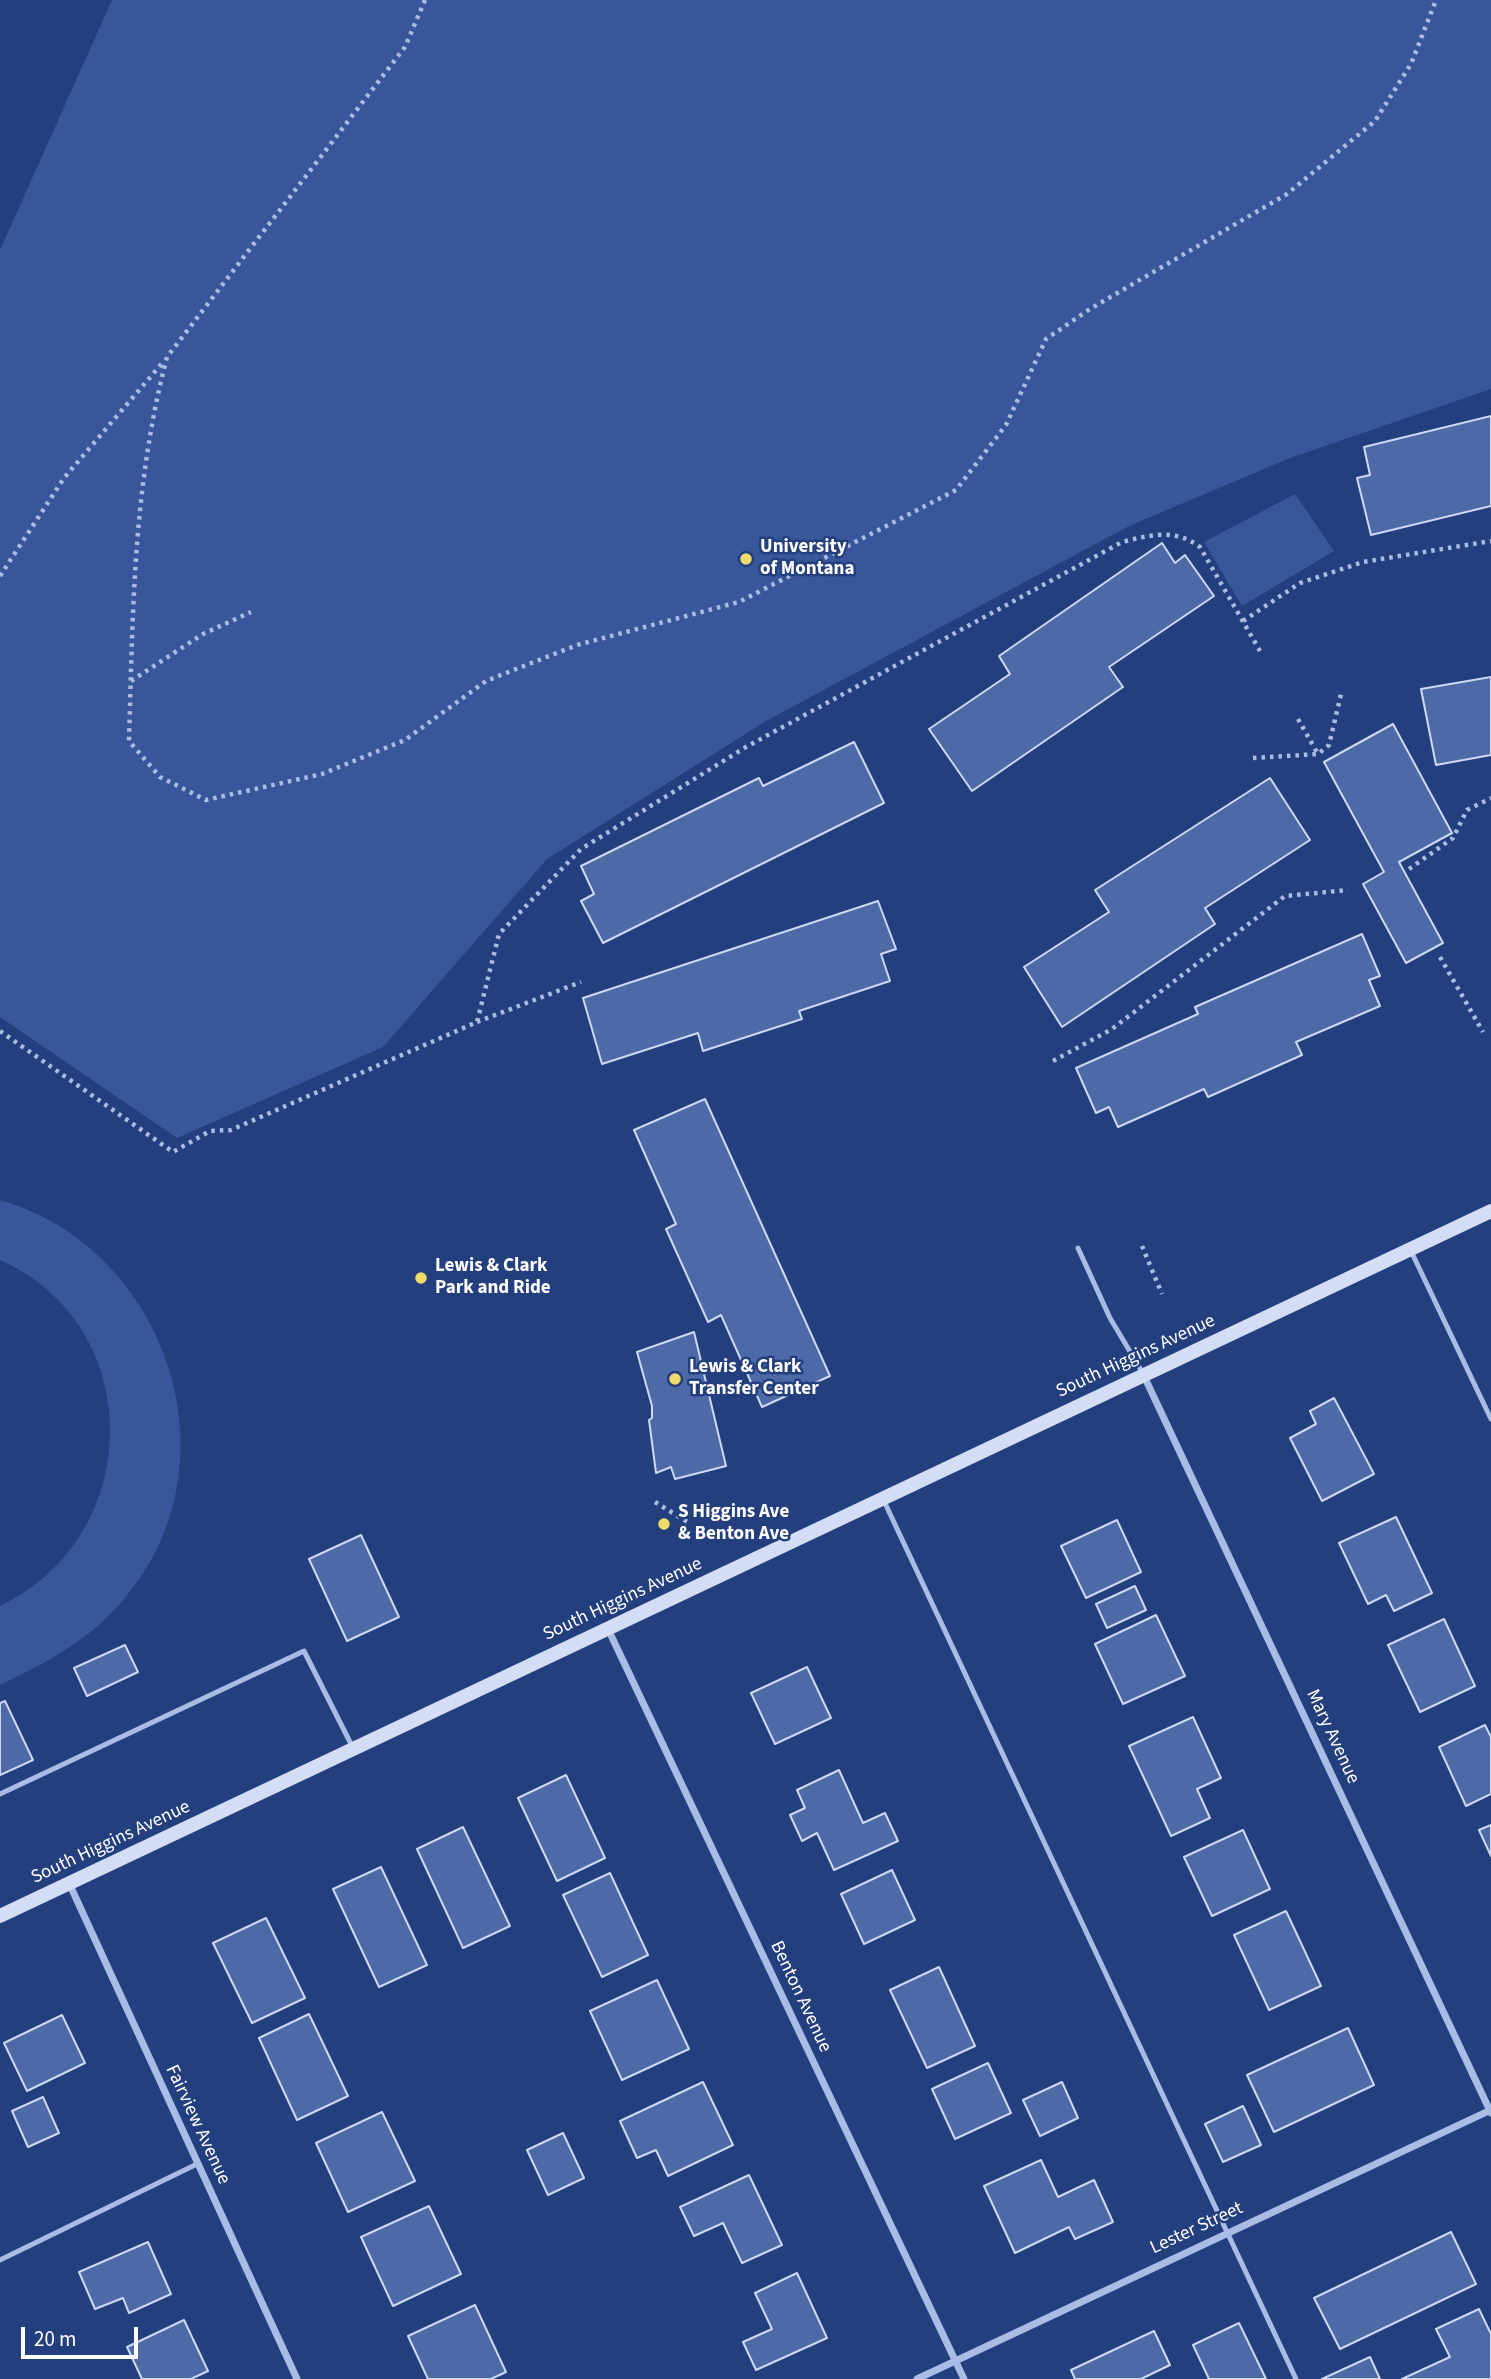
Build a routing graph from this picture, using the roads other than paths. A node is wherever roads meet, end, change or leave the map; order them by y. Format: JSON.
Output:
{"nodes":[{"id":1,"x":1491,"y":1211,"type":"edge"},
{"id":2,"x":1077,"y":1248,"type":"dead end"},
{"id":3,"x":1410,"y":1249,"type":"junction"},
{"id":4,"x":1144,"y":1375,"type":"junction"},
{"id":5,"x":1491,"y":1419,"type":"edge"},
{"id":6,"x":883,"y":1499,"type":"junction"},
{"id":7,"x":608,"y":1628,"type":"junction"},
{"id":8,"x":353,"y":1749,"type":"junction"},
{"id":9,"x":0,"y":1794,"type":"edge"},
{"id":10,"x":69,"y":1884,"type":"junction"},
{"id":11,"x":0,"y":1916,"type":"edge"},
{"id":12,"x":1491,"y":2111,"type":"edge"},
{"id":13,"x":197,"y":2164,"type":"junction"},
{"id":14,"x":1226,"y":2233,"type":"junction"},
{"id":15,"x":0,"y":2260,"type":"edge"},
{"id":16,"x":955,"y":2360,"type":"junction"},
{"id":17,"x":297,"y":2379,"type":"edge"},
{"id":18,"x":917,"y":2379,"type":"edge"},
{"id":19,"x":964,"y":2379,"type":"edge"},
{"id":20,"x":1296,"y":2379,"type":"edge"}],
"edges":[{"from":1,"to":3,"type":"main road","name":"South Higgins Avenue"},
{"from":2,"to":4,"type":"lane"},
{"from":3,"to":4,"type":"main road","name":"South Higgins Avenue"},
{"from":3,"to":5,"type":"lane"},
{"from":4,"to":6,"type":"main road","name":"South Higgins Avenue"},
{"from":4,"to":12,"type":"street","name":"Mary Avenue"},
{"from":6,"to":7,"type":"main road","name":"South Higgins Avenue"},
{"from":6,"to":14,"type":"lane"},
{"from":7,"to":8,"type":"main road","name":"South Higgins Avenue"},
{"from":7,"to":16,"type":"street","name":"Benton Avenue"},
{"from":8,"to":9,"type":"lane"},
{"from":8,"to":10,"type":"main road","name":"South Higgins Avenue"},
{"from":10,"to":11,"type":"main road","name":"South Higgins Avenue"},
{"from":10,"to":13,"type":"street","name":"Fairview Avenue"},
{"from":12,"to":14,"type":"street","name":"Lester Street"},
{"from":13,"to":15,"type":"lane"},
{"from":13,"to":17,"type":"street","name":"Fairview Avenue"},
{"from":14,"to":16,"type":"street","name":"Lester Street"},
{"from":14,"to":20,"type":"lane"},
{"from":16,"to":18,"type":"street","name":"Lester Street"},
{"from":16,"to":19,"type":"street","name":"Benton Avenue"}]}
